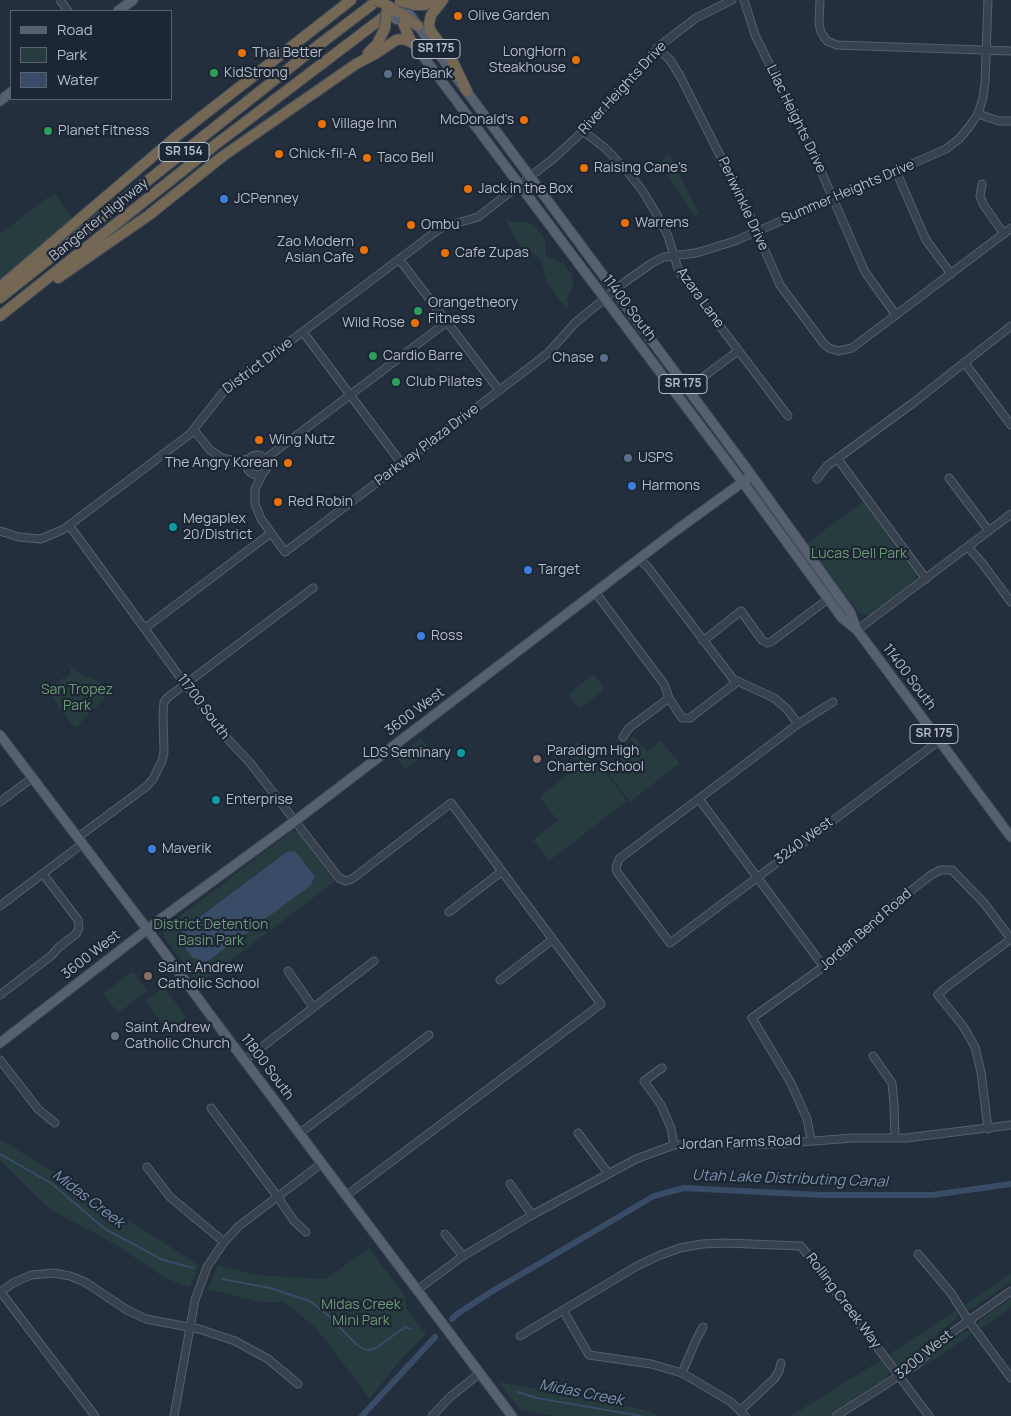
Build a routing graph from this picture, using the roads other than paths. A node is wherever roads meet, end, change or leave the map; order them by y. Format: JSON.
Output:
{"nodes":[{"id":1,"x":133,"y":0,"type":"edge"},
{"id":2,"x":341,"y":0,"type":"edge"},
{"id":3,"x":351,"y":0,"type":"edge"},
{"id":4,"x":438,"y":0,"type":"edge"},
{"id":5,"x":443,"y":0,"type":"edge"},
{"id":6,"x":732,"y":0,"type":"edge"},
{"id":7,"x":744,"y":0,"type":"edge"},
{"id":8,"x":820,"y":0,"type":"edge"},
{"id":9,"x":988,"y":0,"type":"edge"},
{"id":10,"x":388,"y":1,"type":"edge"},
{"id":11,"x":119,"y":10,"type":"edge"},
{"id":12,"x":403,"y":12,"type":"edge"},
{"id":13,"x":322,"y":21,"type":"junction"},
{"id":14,"x":418,"y":26,"type":"joint"},
{"id":15,"x":411,"y":41,"type":"junction"},
{"id":16,"x":658,"y":48,"type":"junction"},
{"id":17,"x":986,"y":50,"type":"junction"},
{"id":18,"x":1011,"y":51,"type":"edge"},
{"id":19,"x":356,"y":64,"type":"junction"},
{"id":20,"x":467,"y":91,"type":"junction"},
{"id":21,"x":10,"y":93,"type":"edge"},
{"id":22,"x":0,"y":101,"type":"edge"},
{"id":23,"x":978,"y":114,"type":"junction"},
{"id":24,"x":1011,"y":121,"type":"edge"},
{"id":25,"x":583,"y":131,"type":"junction"},
{"id":26,"x":896,"y":172,"type":"junction"},
{"id":27,"x":530,"y":178,"type":"junction"},
{"id":28,"x":982,"y":184,"type":"dead end"},
{"id":29,"x":520,"y":185,"type":"junction"},
{"id":30,"x":833,"y":199,"type":"junction"},
{"id":31,"x":1011,"y":228,"type":"edge"},
{"id":32,"x":756,"y":232,"type":"junction"},
{"id":33,"x":1004,"y":234,"type":"junction"},
{"id":34,"x":673,"y":256,"type":"junction"},
{"id":35,"x":399,"y":259,"type":"junction"},
{"id":36,"x":951,"y":274,"type":"junction"},
{"id":37,"x":0,"y":287,"type":"edge"},
{"id":38,"x":37,"y":288,"type":"junction"},
{"id":39,"x":614,"y":291,"type":"junction"},
{"id":40,"x":0,"y":298,"type":"edge"},
{"id":41,"x":605,"y":299,"type":"junction"},
{"id":42,"x":896,"y":315,"type":"junction"},
{"id":43,"x":0,"y":316,"type":"edge"},
{"id":44,"x":447,"y":322,"type":"junction"},
{"id":45,"x":1011,"y":326,"type":"edge"},
{"id":46,"x":302,"y":332,"type":"junction"},
{"id":47,"x":738,"y":351,"type":"junction"},
{"id":48,"x":646,"y":354,"type":"junction"},
{"id":49,"x":964,"y":362,"type":"junction"},
{"id":50,"x":499,"y":390,"type":"junction"},
{"id":51,"x":687,"y":390,"type":"junction"},
{"id":52,"x":350,"y":395,"type":"junction"},
{"id":53,"x":678,"y":397,"type":"junction"},
{"id":54,"x":788,"y":416,"type":"dead end"},
{"id":55,"x":1011,"y":425,"type":"edge"},
{"id":56,"x":194,"y":430,"type":"junction"},
{"id":57,"x":731,"y":447,"type":"junction"},
{"id":58,"x":250,"y":458,"type":"junction"},
{"id":59,"x":837,"y":458,"type":"junction"},
{"id":60,"x":265,"y":459,"type":"junction"},
{"id":61,"x":235,"y":461,"type":"junction"},
{"id":62,"x":402,"y":464,"type":"junction"},
{"id":63,"x":249,"y":471,"type":"junction"},
{"id":64,"x":262,"y":475,"type":"junction"},
{"id":65,"x":751,"y":476,"type":"junction"},
{"id":66,"x":948,"y":478,"type":"dead end"},
{"id":67,"x":817,"y":479,"type":"dead end"},
{"id":68,"x":742,"y":483,"type":"junction"},
{"id":69,"x":255,"y":489,"type":"junction"},
{"id":70,"x":1011,"y":514,"type":"edge"},
{"id":71,"x":69,"y":525,"type":"junction"},
{"id":72,"x":0,"y":531,"type":"edge"},
{"id":73,"x":989,"y":531,"type":"junction"},
{"id":74,"x":271,"y":533,"type":"junction"},
{"id":75,"x":968,"y":547,"type":"junction"},
{"id":76,"x":638,"y":559,"type":"junction"},
{"id":77,"x":926,"y":579,"type":"junction"},
{"id":78,"x":313,"y":588,"type":"dead end"},
{"id":79,"x":594,"y":592,"type":"junction"},
{"id":80,"x":828,"y":599,"type":"junction"},
{"id":81,"x":1011,"y":602,"type":"edge"},
{"id":82,"x":145,"y":628,"type":"junction"},
{"id":83,"x":857,"y":630,"type":"junction"},
{"id":84,"x":703,"y":641,"type":"junction"},
{"id":85,"x":737,"y":682,"type":"junction"},
{"id":86,"x":185,"y":684,"type":"junction"},
{"id":87,"x":669,"y":698,"type":"junction"},
{"id":88,"x":833,"y":702,"type":"dead end"},
{"id":89,"x":798,"y":724,"type":"junction"},
{"id":90,"x":0,"y":736,"type":"edge"},
{"id":91,"x":623,"y":737,"type":"dead end"},
{"id":92,"x":939,"y":741,"type":"junction"},
{"id":93,"x":32,"y":778,"type":"junction"},
{"id":94,"x":699,"y":799,"type":"junction"},
{"id":95,"x":0,"y":802,"type":"edge"},
{"id":96,"x":295,"y":821,"type":"junction"},
{"id":97,"x":1011,"y":837,"type":"edge"},
{"id":98,"x":80,"y":841,"type":"junction"},
{"id":99,"x":501,"y":872,"type":"junction"},
{"id":100,"x":43,"y":874,"type":"junction"},
{"id":101,"x":757,"y":876,"type":"junction"},
{"id":102,"x":0,"y":906,"type":"edge"},
{"id":103,"x":449,"y":912,"type":"dead end"},
{"id":104,"x":147,"y":929,"type":"junction"},
{"id":105,"x":1011,"y":939,"type":"edge"},
{"id":106,"x":552,"y":940,"type":"junction"},
{"id":107,"x":374,"y":961,"type":"dead end"},
{"id":108,"x":824,"y":967,"type":"junction"},
{"id":109,"x":288,"y":971,"type":"dead end"},
{"id":110,"x":500,"y":980,"type":"dead end"},
{"id":111,"x":0,"y":995,"type":"edge"},
{"id":112,"x":313,"y":1007,"type":"junction"},
{"id":113,"x":429,"y":1034,"type":"dead end"},
{"id":114,"x":0,"y":1043,"type":"edge"},
{"id":115,"x":873,"y":1056,"type":"dead end"},
{"id":116,"x":0,"y":1060,"type":"edge"},
{"id":117,"x":245,"y":1060,"type":"junction"},
{"id":118,"x":662,"y":1068,"type":"dead end"},
{"id":119,"x":211,"y":1108,"type":"dead end"},
{"id":120,"x":56,"y":1123,"type":"dead end"},
{"id":121,"x":1011,"y":1126,"type":"edge"},
{"id":122,"x":988,"y":1129,"type":"junction"},
{"id":123,"x":300,"y":1133,"type":"junction"},
{"id":124,"x":578,"y":1133,"type":"dead end"},
{"id":125,"x":895,"y":1137,"type":"junction"},
{"id":126,"x":811,"y":1140,"type":"junction"},
{"id":127,"x":674,"y":1145,"type":"junction"},
{"id":128,"x":322,"y":1162,"type":"junction"},
{"id":129,"x":147,"y":1167,"type":"dead end"},
{"id":130,"x":608,"y":1173,"type":"junction"},
{"id":131,"x":510,"y":1184,"type":"dead end"},
{"id":132,"x":347,"y":1195,"type":"junction"},
{"id":133,"x":278,"y":1196,"type":"junction"},
{"id":134,"x":532,"y":1215,"type":"junction"},
{"id":135,"x":306,"y":1232,"type":"dead end"},
{"id":136,"x":445,"y":1234,"type":"dead end"},
{"id":137,"x":224,"y":1242,"type":"junction"},
{"id":138,"x":918,"y":1254,"type":"dead end"},
{"id":139,"x":463,"y":1256,"type":"junction"},
{"id":140,"x":417,"y":1290,"type":"junction"},
{"id":141,"x":1011,"y":1290,"type":"edge"},
{"id":142,"x":0,"y":1292,"type":"edge"},
{"id":143,"x":563,"y":1310,"type":"junction"},
{"id":144,"x":968,"y":1320,"type":"junction"},
{"id":145,"x":190,"y":1327,"type":"junction"},
{"id":146,"x":703,"y":1328,"type":"dead end"},
{"id":147,"x":520,"y":1336,"type":"dead end"},
{"id":148,"x":781,"y":1363,"type":"dead end"},
{"id":149,"x":480,"y":1373,"type":"junction"},
{"id":150,"x":682,"y":1373,"type":"junction"},
{"id":151,"x":899,"y":1376,"type":"junction"},
{"id":152,"x":1011,"y":1378,"type":"edge"},
{"id":153,"x":298,"y":1384,"type":"dead end"},
{"id":154,"x":743,"y":1413,"type":"edge"},
{"id":155,"x":928,"y":1415,"type":"edge"},
{"id":156,"x":94,"y":1416,"type":"edge"},
{"id":157,"x":174,"y":1416,"type":"edge"},
{"id":158,"x":432,"y":1416,"type":"edge"},
{"id":159,"x":512,"y":1416,"type":"edge"},
{"id":160,"x":836,"y":1416,"type":"edge"}],
"edges":[{"from":1,"to":11,"type":"main road"},
{"from":2,"to":13,"type":"highway"},
{"from":3,"to":13,"type":"highway"},
{"from":4,"to":12,"type":"highway"},
{"from":5,"to":20,"type":"highway"},
{"from":6,"to":16,"type":"street","name":"River Heights Drive"},
{"from":7,"to":30,"type":"street","name":"Lilac Heights Drive"},
{"from":8,"to":17,"type":"street"},
{"from":9,"to":17,"type":"street","name":"Summer Heights Drive"},
{"from":10,"to":12,"type":"highway"},
{"from":10,"to":12,"type":"highway","bridge":true},
{"from":10,"to":19,"type":"highway","bridge":true},
{"from":10,"to":40,"type":"highway","name":"Bangerter Highway","number":"SR 154"},
{"from":12,"to":14,"type":"highway"},
{"from":12,"to":15,"type":"highway"},
{"from":12,"to":38,"type":"highway","name":"Bangerter Highway","number":"SR 154"},
{"from":13,"to":37,"type":"highway"},
{"from":14,"to":20,"type":"main road","name":"11400 South","number":"SR 175"},
{"from":15,"to":19,"type":"highway"},
{"from":15,"to":29,"type":"main road","name":"11400 South","number":"SR 175"},
{"from":16,"to":25,"type":"street","name":"River Heights Drive"},
{"from":16,"to":32,"type":"street","name":"Periwinkle Drive"},
{"from":17,"to":18,"type":"street"},
{"from":17,"to":23,"type":"street","name":"Summer Heights Drive"},
{"from":19,"to":38,"type":"highway"},
{"from":20,"to":27,"type":"main road","name":"11400 South","number":"SR 175"},
{"from":21,"to":22,"type":"main road"},
{"from":23,"to":24,"type":"street"},
{"from":23,"to":26,"type":"street","name":"Summer Heights Drive"},
{"from":25,"to":27,"type":"street","name":"River Heights Drive"},
{"from":25,"to":34,"type":"street","name":"Azara Lane"},
{"from":26,"to":30,"type":"street","name":"Summer Heights Drive"},
{"from":26,"to":36,"type":"street"},
{"from":27,"to":29,"type":"street","name":"River Heights Drive"},
{"from":27,"to":39,"type":"main road","name":"11400 South","number":"SR 175"},
{"from":28,"to":33,"type":"street"},
{"from":29,"to":35,"type":"street","name":"District Drive"},
{"from":29,"to":41,"type":"main road","name":"11400 South","number":"SR 175"},
{"from":30,"to":32,"type":"street","name":"Summer Heights Drive"},
{"from":30,"to":42,"type":"street","name":"Lilac Heights Drive"},
{"from":31,"to":33,"type":"street"},
{"from":32,"to":34,"type":"street","name":"Summer Heights Drive"},
{"from":32,"to":42,"type":"street","name":"Periwinkle Drive"},
{"from":33,"to":36,"type":"street"},
{"from":34,"to":39,"type":"street","name":"Summer Heights Drive"},
{"from":34,"to":47,"type":"street","name":"Azara Lane"},
{"from":35,"to":44,"type":"street"},
{"from":35,"to":46,"type":"street","name":"District Drive"},
{"from":36,"to":42,"type":"street"},
{"from":38,"to":43,"type":"highway","name":"Bangerter Highway","number":"SR 154"},
{"from":39,"to":41,"type":"street","name":"Summer Heights Drive"},
{"from":39,"to":51,"type":"main road","name":"11400 South","number":"SR 175"},
{"from":41,"to":48,"type":"main road","name":"11400 South","number":"SR 175"},
{"from":41,"to":50,"type":"street","name":"Parkway Plaza Drive"},
{"from":44,"to":50,"type":"street"},
{"from":44,"to":52,"type":"street"},
{"from":45,"to":49,"type":"street"},
{"from":46,"to":52,"type":"street"},
{"from":46,"to":56,"type":"street","name":"District Drive"},
{"from":47,"to":51,"type":"street"},
{"from":47,"to":54,"type":"street","name":"Azara Lane"},
{"from":48,"to":51,"type":"main road"},
{"from":48,"to":53,"type":"main road","name":"11400 South","number":"SR 175"},
{"from":49,"to":55,"type":"street"},
{"from":49,"to":59,"type":"street"},
{"from":50,"to":62,"type":"street","name":"Parkway Plaza Drive"},
{"from":51,"to":57,"type":"main road","name":"11400 South","number":"SR 175"},
{"from":52,"to":60,"type":"street"},
{"from":52,"to":62,"type":"street"},
{"from":53,"to":57,"type":"main road"},
{"from":53,"to":68,"type":"main road","name":"11400 South","number":"SR 175"},
{"from":56,"to":61,"type":"street"},
{"from":56,"to":71,"type":"street","name":"District Drive"},
{"from":57,"to":65,"type":"main road","name":"11400 South","number":"SR 175"},
{"from":58,"to":60,"type":"street"},
{"from":58,"to":61,"type":"street"},
{"from":58,"to":63,"type":"street"},
{"from":59,"to":67,"type":"street"},
{"from":59,"to":77,"type":"street"},
{"from":60,"to":64,"type":"street"},
{"from":61,"to":63,"type":"street"},
{"from":62,"to":74,"type":"street","name":"Parkway Plaza Drive"},
{"from":63,"to":64,"type":"street"},
{"from":63,"to":69,"type":"street","name":"Parkway Plaza Drive"},
{"from":64,"to":69,"type":"street"},
{"from":65,"to":68,"type":"main road","name":"3600 West"},
{"from":65,"to":83,"type":"main road","name":"11400 South","number":"SR 175"},
{"from":66,"to":73,"type":"street"},
{"from":68,"to":76,"type":"main road","name":"3600 West"},
{"from":68,"to":80,"type":"main road","name":"11400 South","number":"SR 175"},
{"from":69,"to":74,"type":"street","name":"Parkway Plaza Drive"},
{"from":70,"to":73,"type":"street"},
{"from":71,"to":72,"type":"street","name":"District Drive"},
{"from":71,"to":82,"type":"street","name":"11700 South"},
{"from":73,"to":75,"type":"street"},
{"from":74,"to":82,"type":"street"},
{"from":75,"to":77,"type":"street"},
{"from":75,"to":81,"type":"street"},
{"from":76,"to":79,"type":"main road","name":"3600 West"},
{"from":76,"to":84,"type":"street"},
{"from":77,"to":83,"type":"street"},
{"from":78,"to":86,"type":"street"},
{"from":79,"to":87,"type":"street"},
{"from":79,"to":96,"type":"main road","name":"3600 West"},
{"from":80,"to":83,"type":"main road","name":"11400 South","number":"SR 175"},
{"from":80,"to":84,"type":"street"},
{"from":82,"to":86,"type":"street","name":"11700 South"},
{"from":83,"to":92,"type":"main road","name":"11400 South","number":"SR 175"},
{"from":84,"to":85,"type":"street"},
{"from":85,"to":87,"type":"street"},
{"from":85,"to":89,"type":"street"},
{"from":86,"to":96,"type":"street","name":"11700 South"},
{"from":86,"to":98,"type":"street"},
{"from":87,"to":91,"type":"street"},
{"from":88,"to":89,"type":"street"},
{"from":89,"to":94,"type":"street"},
{"from":90,"to":93,"type":"main road","name":"11800 South"},
{"from":92,"to":97,"type":"main road","name":"11400 South","number":"SR 175"},
{"from":92,"to":101,"type":"street","name":"3240 West"},
{"from":93,"to":95,"type":"street"},
{"from":93,"to":98,"type":"main road","name":"11800 South"},
{"from":94,"to":101,"type":"street"},
{"from":94,"to":101,"type":"street","name":"3240 West"},
{"from":96,"to":99,"type":"street","name":"11700 South"},
{"from":96,"to":104,"type":"main road","name":"3600 West"},
{"from":98,"to":100,"type":"street"},
{"from":98,"to":104,"type":"main road","name":"11800 South"},
{"from":99,"to":103,"type":"street"},
{"from":99,"to":106,"type":"street"},
{"from":100,"to":102,"type":"street"},
{"from":100,"to":111,"type":"street"},
{"from":101,"to":108,"type":"street"},
{"from":104,"to":114,"type":"main road","name":"3600 West"},
{"from":104,"to":117,"type":"main road","name":"11800 South"},
{"from":105,"to":108,"type":"street","name":"Jordan Bend Road"},
{"from":105,"to":122,"type":"street"},
{"from":106,"to":110,"type":"street"},
{"from":106,"to":132,"type":"street"},
{"from":107,"to":112,"type":"street"},
{"from":108,"to":126,"type":"street","name":"Jordan Bend Road"},
{"from":109,"to":112,"type":"street"},
{"from":112,"to":117,"type":"street"},
{"from":113,"to":123,"type":"street"},
{"from":115,"to":125,"type":"street"},
{"from":116,"to":120,"type":"street"},
{"from":117,"to":123,"type":"main road","name":"11800 South"},
{"from":118,"to":127,"type":"street"},
{"from":119,"to":133,"type":"street"},
{"from":121,"to":122,"type":"street","name":"Jordan Farms Road"},
{"from":122,"to":125,"type":"street","name":"Jordan Farms Road"},
{"from":123,"to":128,"type":"main road","name":"11800 South"},
{"from":124,"to":130,"type":"street"},
{"from":125,"to":126,"type":"street","name":"Jordan Farms Road"},
{"from":126,"to":127,"type":"street","name":"Jordan Farms Road"},
{"from":127,"to":130,"type":"street","name":"Jordan Farms Road"},
{"from":128,"to":132,"type":"main road","name":"11800 South"},
{"from":128,"to":133,"type":"street"},
{"from":129,"to":137,"type":"street"},
{"from":130,"to":134,"type":"street","name":"Jordan Farms Road"},
{"from":131,"to":134,"type":"street"},
{"from":132,"to":140,"type":"main road","name":"11800 South"},
{"from":133,"to":135,"type":"street"},
{"from":133,"to":137,"type":"street"},
{"from":134,"to":139,"type":"street","name":"Jordan Farms Road"},
{"from":136,"to":139,"type":"street"},
{"from":137,"to":145,"type":"street"},
{"from":138,"to":144,"type":"street"},
{"from":139,"to":140,"type":"street","name":"Jordan Farms Road"},
{"from":140,"to":149,"type":"main road","name":"11800 South"},
{"from":141,"to":144,"type":"street","name":"3200 West"},
{"from":142,"to":145,"type":"street"},
{"from":142,"to":156,"type":"street"},
{"from":143,"to":147,"type":"street"},
{"from":143,"to":150,"type":"street"},
{"from":143,"to":151,"type":"street","name":"Rolling Creek Way"},
{"from":144,"to":151,"type":"street","name":"3200 West"},
{"from":144,"to":152,"type":"street"},
{"from":145,"to":153,"type":"street"},
{"from":145,"to":157,"type":"street"},
{"from":146,"to":150,"type":"street"},
{"from":148,"to":154,"type":"street"},
{"from":149,"to":158,"type":"street"},
{"from":149,"to":159,"type":"main road","name":"11800 South"},
{"from":150,"to":154,"type":"street"},
{"from":151,"to":155,"type":"street","name":"Rolling Creek Way"},
{"from":151,"to":160,"type":"street","name":"3200 West"}]}
